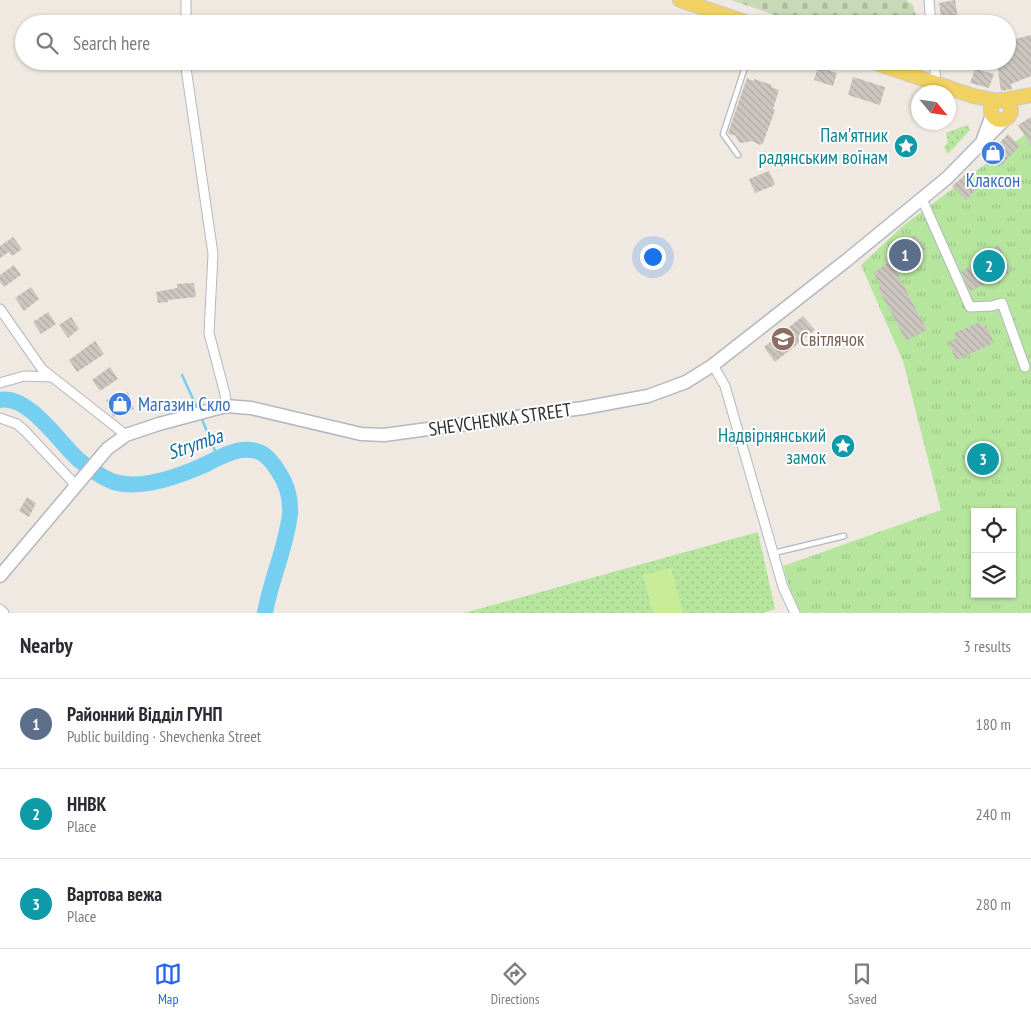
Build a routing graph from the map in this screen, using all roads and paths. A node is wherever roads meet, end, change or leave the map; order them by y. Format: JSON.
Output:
{"nodes":[{"id":1,"x":186,"y":0,"type":"edge"},
{"id":2,"x":680,"y":0,"type":"edge"},
{"id":3,"x":929,"y":0,"type":"edge"},
{"id":4,"x":186,"y":15,"type":"edge"},
{"id":5,"x":724,"y":15,"type":"edge"},
{"id":6,"x":930,"y":15,"type":"edge"},
{"id":7,"x":186,"y":70,"type":"edge"},
{"id":8,"x":744,"y":70,"type":"edge"},
{"id":9,"x":898,"y":70,"type":"edge"},
{"id":10,"x":935,"y":70,"type":"edge"},
{"id":11,"x":936,"y":82,"type":"junction"},
{"id":12,"x":1031,"y":96,"type":"edge"},
{"id":13,"x":999,"y":112,"type":"junction"},
{"id":14,"x":738,"y":155,"type":"dead end"},
{"id":15,"x":922,"y":199,"type":"junction"},
{"id":16,"x":0,"y":309,"type":"edge"},
{"id":17,"x":713,"y":365,"type":"junction"},
{"id":18,"x":1025,"y":367,"type":"dead end"},
{"id":19,"x":52,"y":377,"type":"junction"},
{"id":20,"x":0,"y":383,"type":"edge"},
{"id":21,"x":226,"y":406,"type":"junction"},
{"id":22,"x":0,"y":418,"type":"edge"},
{"id":23,"x":126,"y":435,"type":"junction"},
{"id":24,"x":78,"y":482,"type":"junction"},
{"id":25,"x":844,"y":536,"type":"dead end"},
{"id":26,"x":772,"y":553,"type":"junction"},
{"id":27,"x":2,"y":572,"type":"edge"},
{"id":28,"x":0,"y":609,"type":"edge"},
{"id":29,"x":4,"y":613,"type":"edge"},
{"id":30,"x":795,"y":613,"type":"edge"}],
"edges":[{"from":1,"to":4,"type":"street"},
{"from":2,"to":5,"type":"main road"},
{"from":3,"to":6,"type":"street"},
{"from":7,"to":21,"type":"street"},
{"from":8,"to":14,"type":"lane"},
{"from":9,"to":11,"type":"main road"},
{"from":10,"to":11,"type":"street"},
{"from":11,"to":13,"type":"main road"},
{"from":12,"to":13,"type":"main road"},
{"from":13,"to":15,"type":"street","name":"SHEVCHENKA STREET"},
{"from":15,"to":17,"type":"street","name":"SHEVCHENKA STREET"},
{"from":15,"to":18,"type":"street"},
{"from":16,"to":19,"type":"street"},
{"from":17,"to":21,"type":"street","name":"SHEVCHENKA STREET"},
{"from":17,"to":26,"type":"street"},
{"from":19,"to":20,"type":"street"},
{"from":19,"to":23,"type":"street"},
{"from":21,"to":23,"type":"street","name":"SHEVCHENKA STREET"},
{"from":22,"to":24,"type":"street"},
{"from":23,"to":24,"type":"street","name":"SHEVCHENKA STREET"},
{"from":24,"to":27,"type":"street","name":"SHEVCHENKA STREET"},
{"from":25,"to":26,"type":"lane"},
{"from":26,"to":30,"type":"street"},
{"from":28,"to":29,"type":"street"}]}
